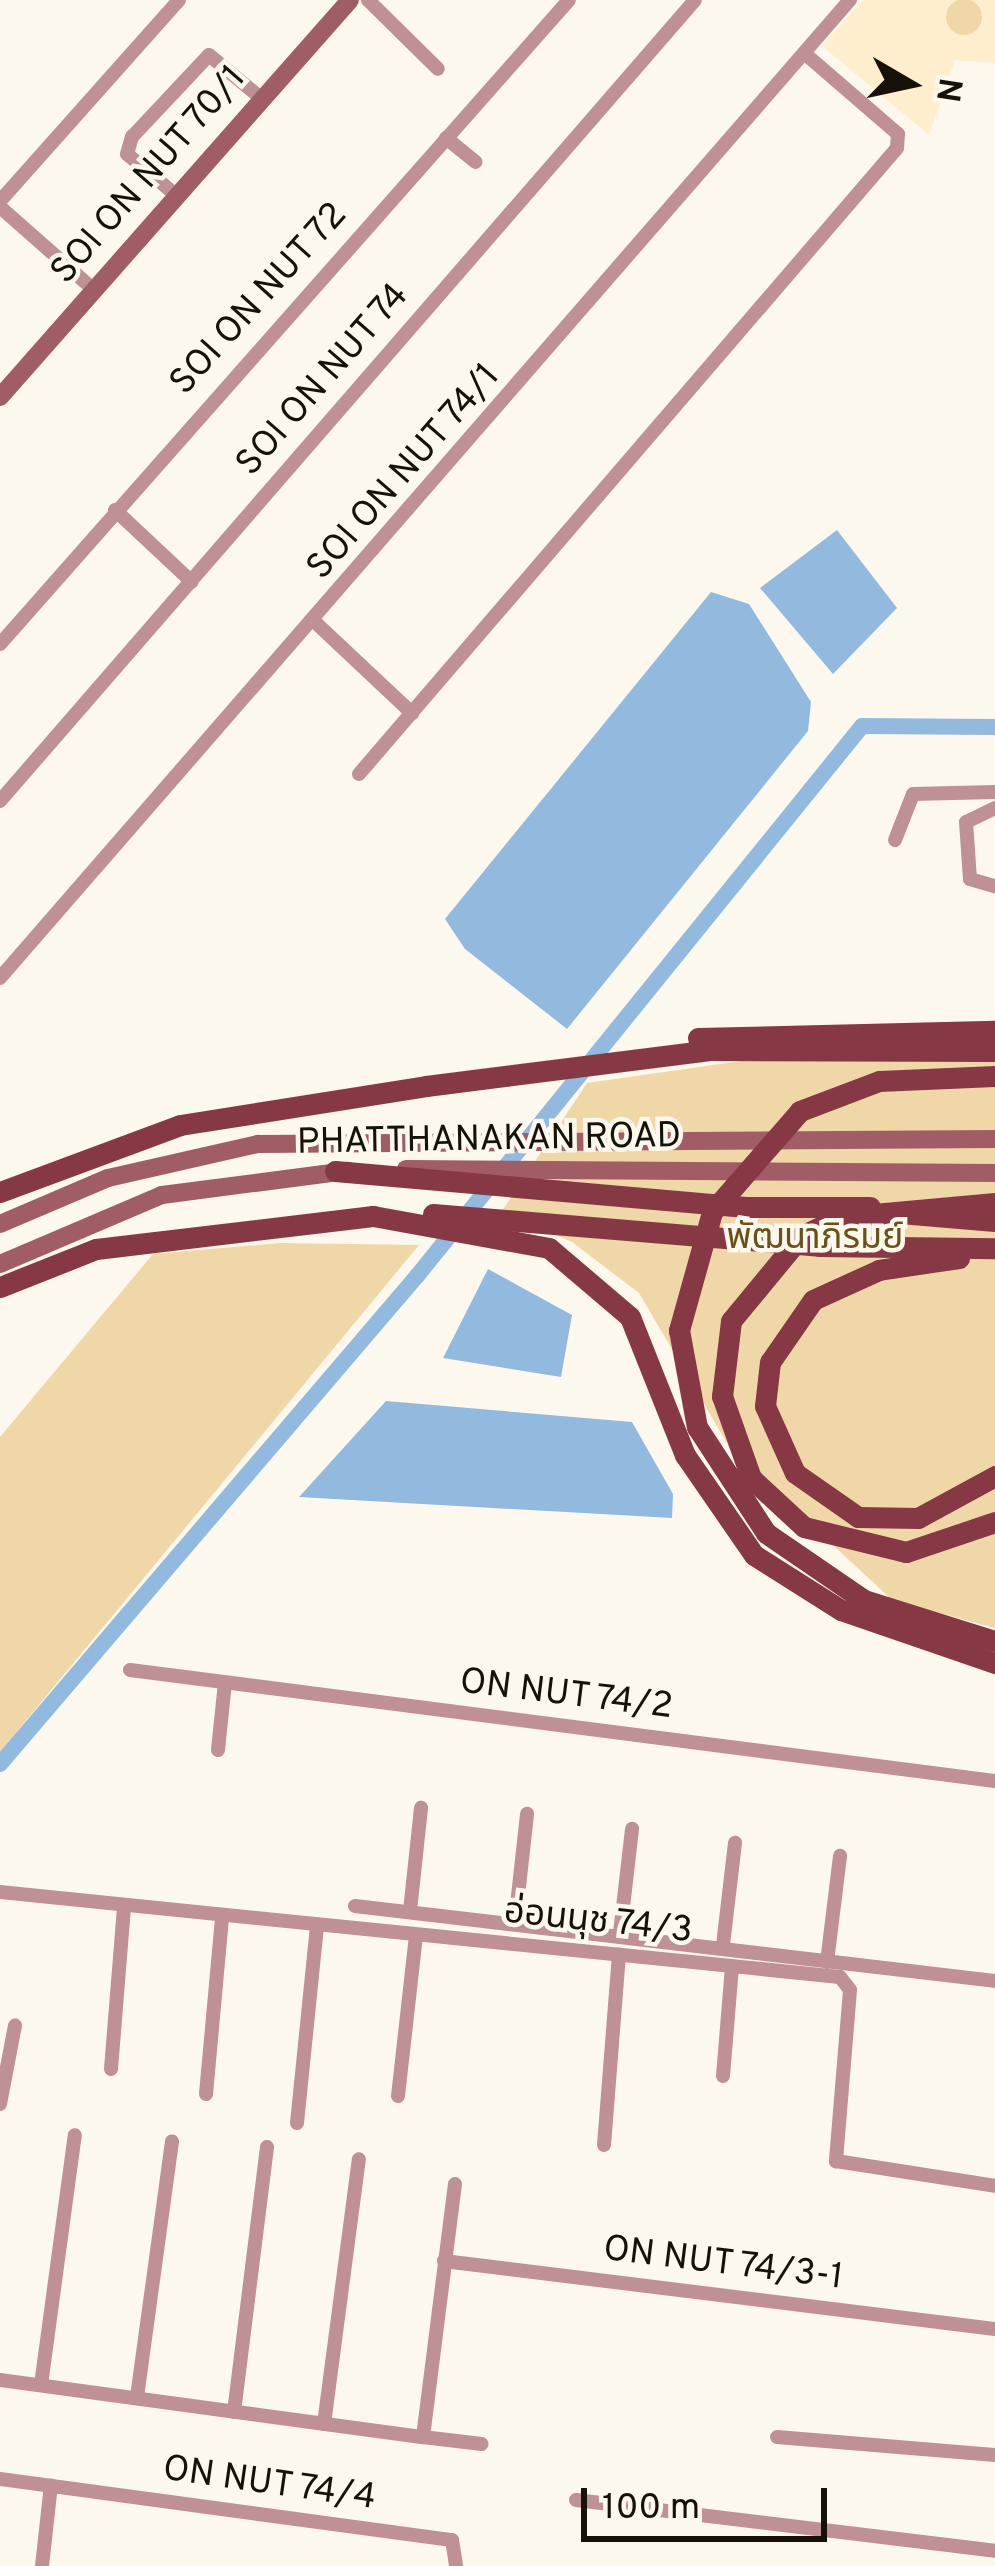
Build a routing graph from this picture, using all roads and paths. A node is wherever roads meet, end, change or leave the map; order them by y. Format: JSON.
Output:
{"nodes":[{"id":1,"x":179,"y":0,"type":"edge"},
{"id":2,"x":350,"y":0,"type":"edge"},
{"id":3,"x":368,"y":0,"type":"edge"},
{"id":4,"x":569,"y":0,"type":"edge"},
{"id":5,"x":695,"y":0,"type":"edge"},
{"id":6,"x":850,"y":0,"type":"edge"},
{"id":7,"x":804,"y":53,"type":"junction"},
{"id":8,"x":438,"y":69,"type":"dead end"},
{"id":9,"x":262,"y":99,"type":"junction"},
{"id":10,"x":446,"y":138,"type":"junction"},
{"id":11,"x":476,"y":162,"type":"dead end"},
{"id":12,"x":177,"y":196,"type":"junction"},
{"id":13,"x":0,"y":204,"type":"edge"},
{"id":14,"x":94,"y":290,"type":"junction"},
{"id":15,"x":0,"y":397,"type":"edge"},
{"id":16,"x":115,"y":510,"type":"junction"},
{"id":17,"x":192,"y":582,"type":"junction"},
{"id":18,"x":316,"y":623,"type":"junction"},
{"id":19,"x":0,"y":644,"type":"edge"},
{"id":20,"x":412,"y":713,"type":"junction"},
{"id":21,"x":359,"y":774,"type":"dead end"},
{"id":22,"x":995,"y":792,"type":"edge"},
{"id":23,"x":0,"y":801,"type":"edge"},
{"id":24,"x":995,"y":808,"type":"edge"},
{"id":25,"x":895,"y":840,"type":"dead end"},
{"id":26,"x":995,"y":886,"type":"edge"},
{"id":27,"x":0,"y":978,"type":"edge"},
{"id":28,"x":995,"y":1027,"type":"edge"},
{"id":29,"x":995,"y":1051,"type":"edge"},
{"id":30,"x":553,"y":1066,"type":"junction"},
{"id":31,"x":995,"y":1076,"type":"edge"},
{"id":32,"x":995,"y":1138,"type":"edge"},
{"id":33,"x":335,"y":1172,"type":"joint"},
{"id":34,"x":995,"y":1173,"type":"edge"},
{"id":35,"x":521,"y":1177,"type":"junction"},
{"id":36,"x":0,"y":1192,"type":"edge"},
{"id":37,"x":995,"y":1203,"type":"edge"},
{"id":38,"x":995,"y":1221,"type":"edge"},
{"id":39,"x":0,"y":1224,"type":"edge"},
{"id":40,"x":489,"y":1224,"type":"junction"},
{"id":41,"x":995,"y":1250,"type":"edge"},
{"id":42,"x":0,"y":1264,"type":"edge"},
{"id":43,"x":0,"y":1287,"type":"edge"},
{"id":44,"x":995,"y":1476,"type":"edge"},
{"id":45,"x":995,"y":1522,"type":"edge"},
{"id":46,"x":995,"y":1641,"type":"edge"},
{"id":47,"x":995,"y":1663,"type":"edge"},
{"id":48,"x":130,"y":1670,"type":"dead end"},
{"id":49,"x":226,"y":1682,"type":"junction"},
{"id":50,"x":218,"y":1750,"type":"dead end"},
{"id":51,"x":995,"y":1781,"type":"edge"},
{"id":52,"x":421,"y":1808,"type":"dead end"},
{"id":53,"x":527,"y":1814,"type":"dead end"},
{"id":54,"x":632,"y":1829,"type":"dead end"},
{"id":55,"x":735,"y":1843,"type":"dead end"},
{"id":56,"x":840,"y":1856,"type":"dead end"},
{"id":57,"x":0,"y":1892,"type":"edge"},
{"id":58,"x":355,"y":1906,"type":"dead end"},
{"id":59,"x":124,"y":1907,"type":"junction"},
{"id":60,"x":410,"y":1911,"type":"junction"},
{"id":61,"x":222,"y":1917,"type":"junction"},
{"id":62,"x":515,"y":1923,"type":"junction"},
{"id":63,"x":316,"y":1926,"type":"junction"},
{"id":64,"x":620,"y":1933,"type":"junction"},
{"id":65,"x":416,"y":1935,"type":"junction"},
{"id":66,"x":723,"y":1945,"type":"junction"},
{"id":67,"x":619,"y":1954,"type":"junction"},
{"id":68,"x":827,"y":1962,"type":"junction"},
{"id":69,"x":732,"y":1966,"type":"junction"},
{"id":70,"x":995,"y":1981,"type":"edge"},
{"id":71,"x":15,"y":2025,"type":"dead end"},
{"id":72,"x":111,"y":2069,"type":"dead end"},
{"id":73,"x":723,"y":2075,"type":"dead end"},
{"id":74,"x":206,"y":2094,"type":"dead end"},
{"id":75,"x":398,"y":2096,"type":"dead end"},
{"id":76,"x":0,"y":2104,"type":"edge"},
{"id":77,"x":298,"y":2122,"type":"dead end"},
{"id":78,"x":76,"y":2135,"type":"dead end"},
{"id":79,"x":172,"y":2141,"type":"dead end"},
{"id":80,"x":604,"y":2145,"type":"dead end"},
{"id":81,"x":267,"y":2147,"type":"dead end"},
{"id":82,"x":359,"y":2159,"type":"dead end"},
{"id":83,"x":455,"y":2184,"type":"dead end"},
{"id":84,"x":995,"y":2186,"type":"edge"},
{"id":85,"x":445,"y":2261,"type":"junction"},
{"id":86,"x":995,"y":2330,"type":"edge"},
{"id":87,"x":0,"y":2380,"type":"edge"},
{"id":88,"x":40,"y":2385,"type":"junction"},
{"id":89,"x":137,"y":2397,"type":"junction"},
{"id":90,"x":234,"y":2412,"type":"junction"},
{"id":91,"x":324,"y":2423,"type":"junction"},
{"id":92,"x":423,"y":2437,"type":"junction"},
{"id":93,"x":777,"y":2437,"type":"dead end"},
{"id":94,"x":482,"y":2444,"type":"dead end"},
{"id":95,"x":995,"y":2455,"type":"edge"},
{"id":96,"x":0,"y":2479,"type":"edge"},
{"id":97,"x":51,"y":2485,"type":"junction"},
{"id":98,"x":576,"y":2500,"type":"dead end"},
{"id":99,"x":995,"y":2551,"type":"edge"},
{"id":100,"x":42,"y":2566,"type":"edge"},
{"id":101,"x":456,"y":2566,"type":"edge"}],
"edges":[{"from":1,"to":13,"type":"street"},
{"from":2,"to":9,"type":"main road","name":"SOI ON NUT 70/1"},
{"from":3,"to":8,"type":"street"},
{"from":4,"to":10,"type":"street","name":"SOI ON NUT 72"},
{"from":5,"to":17,"type":"street","name":"SOI ON NUT 74"},
{"from":6,"to":7,"type":"street","name":"SOI ON NUT 74/1"},
{"from":7,"to":18,"type":"street","name":"SOI ON NUT 74/1"},
{"from":7,"to":20,"type":"street"},
{"from":9,"to":12,"type":"main road","name":"SOI ON NUT 70/1"},
{"from":9,"to":12,"type":"street"},
{"from":10,"to":11,"type":"street"},
{"from":10,"to":16,"type":"street","name":"SOI ON NUT 72"},
{"from":12,"to":14,"type":"main road","name":"SOI ON NUT 70/1"},
{"from":13,"to":14,"type":"street"},
{"from":14,"to":15,"type":"main road","name":"SOI ON NUT 70/1"},
{"from":16,"to":17,"type":"street"},
{"from":16,"to":19,"type":"street","name":"SOI ON NUT 72"},
{"from":17,"to":23,"type":"street","name":"SOI ON NUT 74"},
{"from":18,"to":20,"type":"street"},
{"from":18,"to":27,"type":"street","name":"SOI ON NUT 74/1"},
{"from":20,"to":21,"type":"street"},
{"from":22,"to":25,"type":"street"},
{"from":24,"to":26,"type":"street"},
{"from":28,"to":30,"type":"main road"},
{"from":29,"to":30,"type":"main road"},
{"from":30,"to":36,"type":"main road"},
{"from":31,"to":46,"type":"main road"},
{"from":32,"to":39,"type":"main road","name":"PHATTHANAKAN ROAD"},
{"from":33,"to":35,"type":"main road"},
{"from":33,"to":42,"type":"main road","name":"PHATTHANAKAN ROAD"},
{"from":34,"to":35,"type":"main road","name":"PHATTHANAKAN ROAD"},
{"from":35,"to":38,"type":"main road"},
{"from":37,"to":45,"type":"main road"},
{"from":40,"to":41,"type":"main road"},
{"from":40,"to":43,"type":"main road"},
{"from":40,"to":47,"type":"main road"},
{"from":41,"to":44,"type":"main road"},
{"from":48,"to":49,"type":"street","name":"ON NUT 74/2"},
{"from":49,"to":50,"type":"street"},
{"from":49,"to":51,"type":"street","name":"ON NUT 74/2"},
{"from":52,"to":60,"type":"street"},
{"from":53,"to":62,"type":"street"},
{"from":54,"to":64,"type":"street"},
{"from":55,"to":66,"type":"street"},
{"from":56,"to":68,"type":"street"},
{"from":57,"to":59,"type":"street","name":"อ่อนนุช 74/3"},
{"from":58,"to":60,"type":"street"},
{"from":59,"to":61,"type":"street","name":"อ่อนนุช 74/3"},
{"from":59,"to":72,"type":"street"},
{"from":60,"to":62,"type":"street"},
{"from":61,"to":63,"type":"street","name":"อ่อนนุช 74/3"},
{"from":61,"to":74,"type":"street"},
{"from":62,"to":64,"type":"street"},
{"from":63,"to":65,"type":"street","name":"อ่อนนุช 74/3"},
{"from":63,"to":77,"type":"street"},
{"from":64,"to":66,"type":"street"},
{"from":65,"to":67,"type":"street","name":"อ่อนนุช 74/3"},
{"from":65,"to":75,"type":"street"},
{"from":66,"to":68,"type":"street"},
{"from":67,"to":69,"type":"street","name":"อ่อนนุช 74/3"},
{"from":67,"to":80,"type":"street"},
{"from":68,"to":70,"type":"street"},
{"from":69,"to":73,"type":"street"},
{"from":69,"to":84,"type":"street","name":"อ่อนนุช 74/3"},
{"from":71,"to":76,"type":"street"},
{"from":78,"to":88,"type":"street"},
{"from":79,"to":89,"type":"street"},
{"from":81,"to":90,"type":"street"},
{"from":82,"to":91,"type":"street"},
{"from":83,"to":85,"type":"street"},
{"from":85,"to":86,"type":"street","name":"ON NUT 74/3-1"},
{"from":85,"to":92,"type":"street"},
{"from":87,"to":88,"type":"street"},
{"from":88,"to":89,"type":"street"},
{"from":89,"to":90,"type":"street"},
{"from":90,"to":91,"type":"street"},
{"from":91,"to":92,"type":"street"},
{"from":92,"to":94,"type":"street"},
{"from":93,"to":95,"type":"street"},
{"from":96,"to":97,"type":"street","name":"ON NUT 74/4"},
{"from":97,"to":100,"type":"street"},
{"from":97,"to":101,"type":"street","name":"ON NUT 74/4"},
{"from":98,"to":99,"type":"street"}]}
